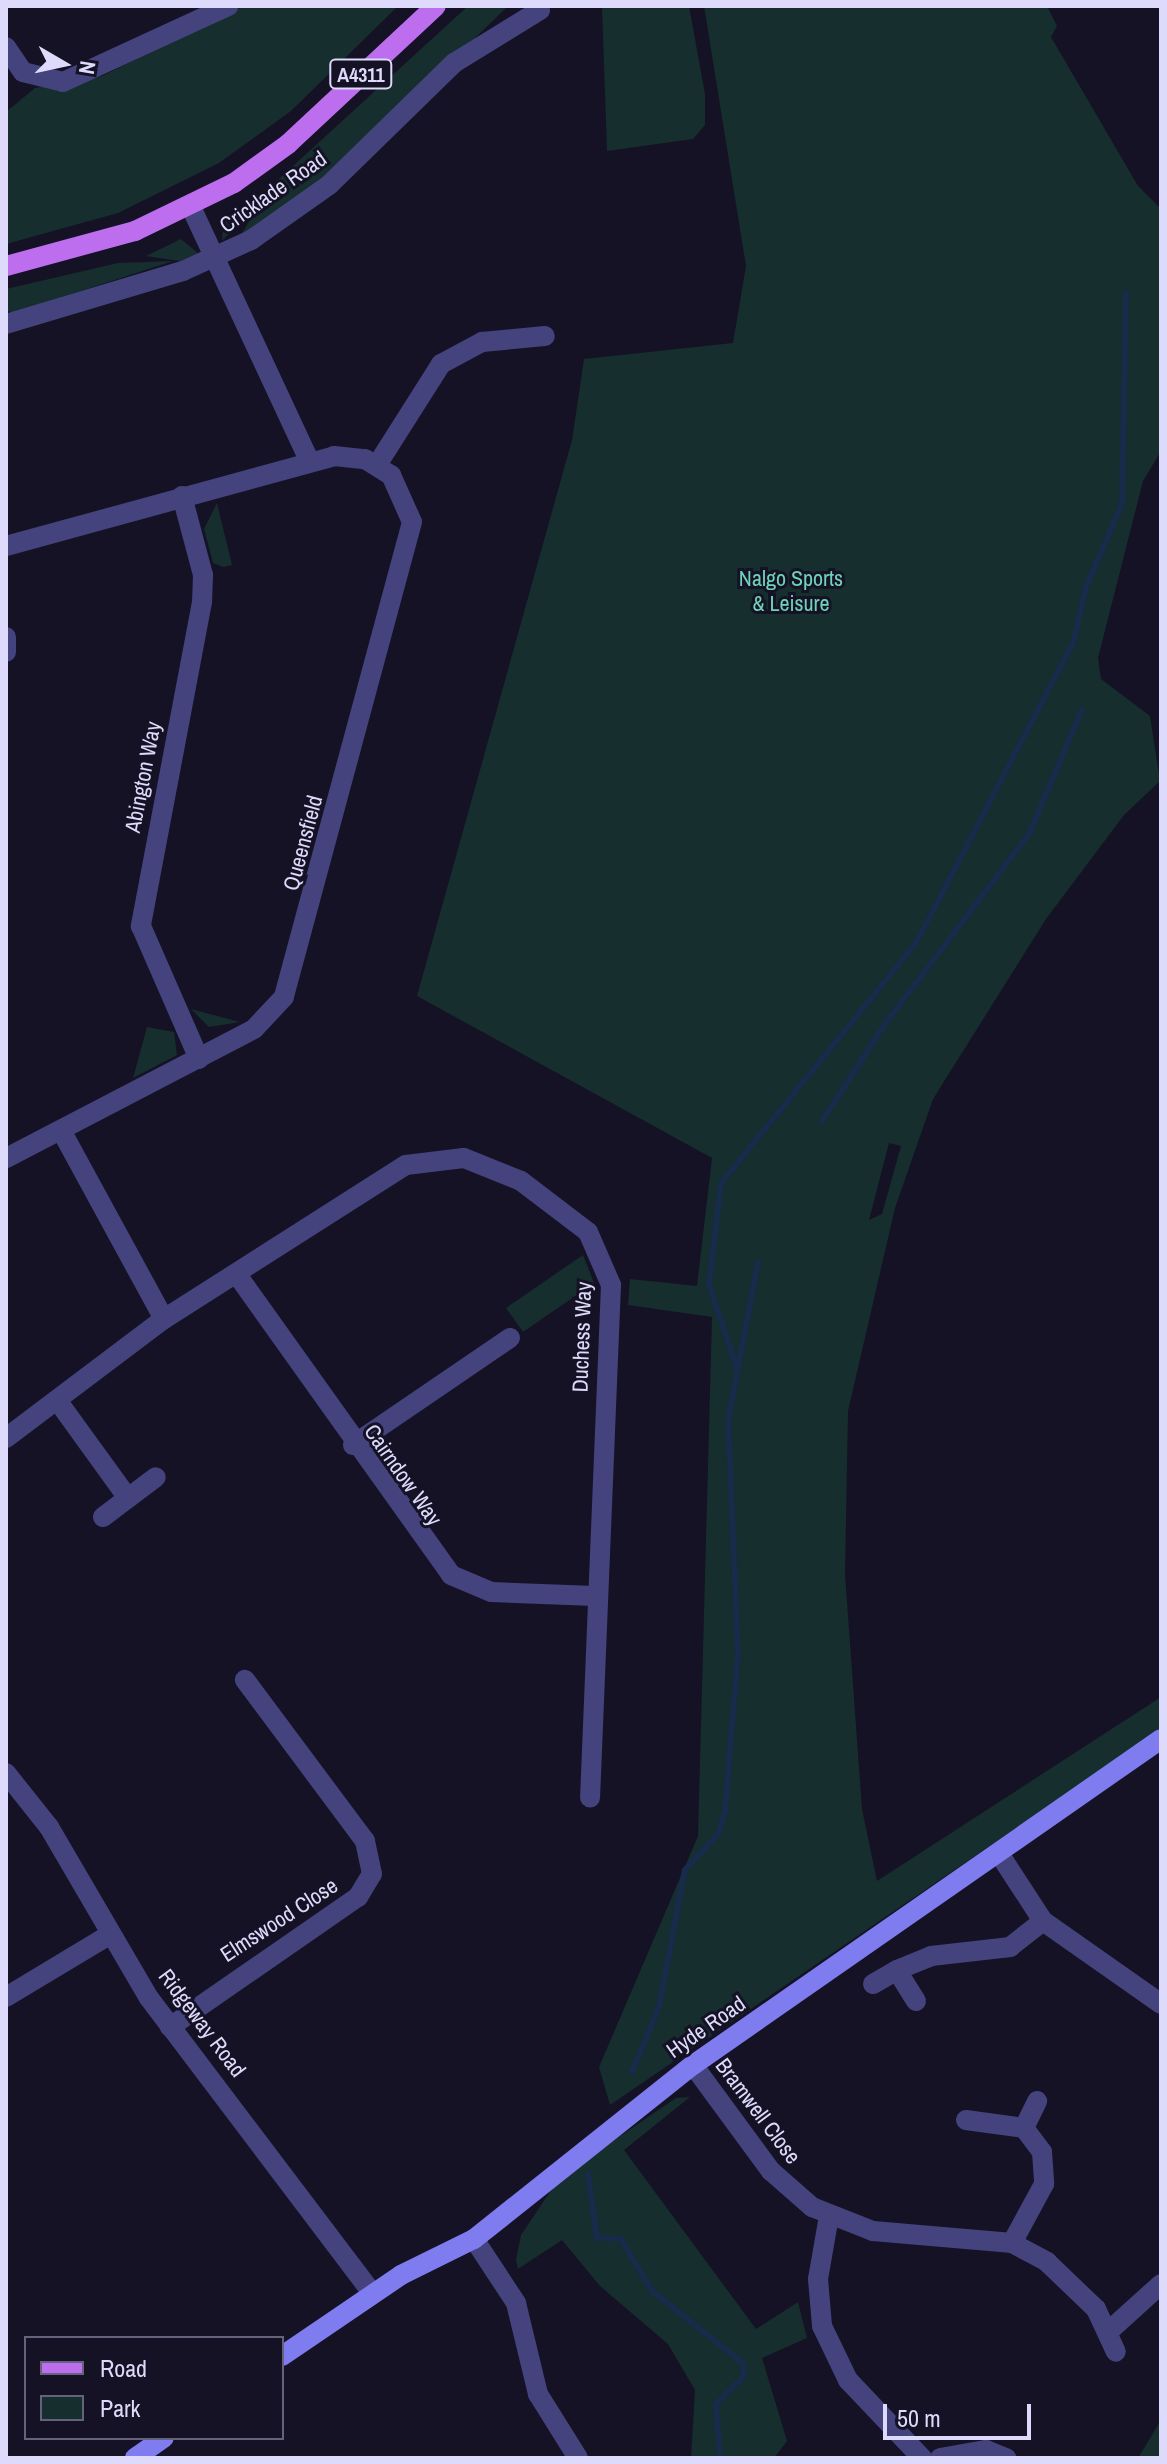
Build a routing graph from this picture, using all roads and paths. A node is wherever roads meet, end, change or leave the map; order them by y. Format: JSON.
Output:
{"nodes":[{"id":1,"x":228,"y":6,"type":"edge"},
{"id":2,"x":436,"y":6,"type":"edge"},
{"id":3,"x":525,"y":11,"type":"edge"},
{"id":4,"x":6,"y":47,"type":"edge"},
{"id":5,"x":191,"y":207,"type":"junction"},
{"id":6,"x":215,"y":259,"type":"junction"},
{"id":7,"x":6,"y":266,"type":"edge"},
{"id":8,"x":6,"y":324,"type":"edge"},
{"id":9,"x":545,"y":336,"type":"dead end"},
{"id":10,"x":310,"y":462,"type":"junction"},
{"id":11,"x":377,"y":465,"type":"junction"},
{"id":12,"x":182,"y":496,"type":"junction"},
{"id":13,"x":6,"y":546,"type":"edge"},
{"id":14,"x":6,"y":637,"type":"edge"},
{"id":15,"x":6,"y":652,"type":"edge"},
{"id":16,"x":199,"y":1059,"type":"junction"},
{"id":17,"x":62,"y":1132,"type":"junction"},
{"id":18,"x":6,"y":1158,"type":"edge"},
{"id":19,"x":238,"y":1276,"type":"junction"},
{"id":20,"x":164,"y":1319,"type":"junction"},
{"id":21,"x":510,"y":1338,"type":"dead end"},
{"id":22,"x":57,"y":1400,"type":"junction"},
{"id":23,"x":6,"y":1438,"type":"edge"},
{"id":24,"x":353,"y":1445,"type":"junction"},
{"id":25,"x":156,"y":1477,"type":"dead end"},
{"id":26,"x":128,"y":1498,"type":"junction"},
{"id":27,"x":103,"y":1517,"type":"dead end"},
{"id":28,"x":595,"y":1596,"type":"junction"},
{"id":29,"x":245,"y":1680,"type":"dead end"},
{"id":30,"x":1161,"y":1739,"type":"edge"},
{"id":31,"x":6,"y":1773,"type":"edge"},
{"id":32,"x":590,"y":1798,"type":"dead end"},
{"id":33,"x":1000,"y":1855,"type":"junction"},
{"id":34,"x":1043,"y":1921,"type":"junction"},
{"id":35,"x":111,"y":1934,"type":"junction"},
{"id":36,"x":897,"y":1970,"type":"junction"},
{"id":37,"x":873,"y":1984,"type":"dead end"},
{"id":38,"x":6,"y":1997,"type":"edge"},
{"id":39,"x":916,"y":2001,"type":"dead end"},
{"id":40,"x":1161,"y":2004,"type":"edge"},
{"id":41,"x":170,"y":2027,"type":"junction"},
{"id":42,"x":693,"y":2065,"type":"junction"},
{"id":43,"x":1037,"y":2101,"type":"dead end"},
{"id":44,"x":966,"y":2120,"type":"dead end"},
{"id":45,"x":1024,"y":2128,"type":"junction"},
{"id":46,"x":829,"y":2216,"type":"junction"},
{"id":47,"x":474,"y":2239,"type":"junction"},
{"id":48,"x":1012,"y":2243,"type":"junction"},
{"id":49,"x":1161,"y":2284,"type":"edge"},
{"id":50,"x":372,"y":2293,"type":"junction"},
{"id":51,"x":1109,"y":2331,"type":"junction"},
{"id":52,"x":1116,"y":2352,"type":"dead end"},
{"id":53,"x":284,"y":2355,"type":"edge"},
{"id":54,"x":161,"y":2440,"type":"edge"},
{"id":55,"x":135,"y":2458,"type":"edge"},
{"id":56,"x":578,"y":2458,"type":"edge"},
{"id":57,"x":922,"y":2458,"type":"edge"},
{"id":58,"x":940,"y":2458,"type":"edge"},
{"id":59,"x":1006,"y":2458,"type":"edge"}],
"edges":[{"from":1,"to":4,"type":"street"},
{"from":2,"to":5,"type":"main road","name":"Cricklade Road","number":"A4311"},
{"from":3,"to":6,"type":"street","name":"Cricklade Road"},
{"from":5,"to":6,"type":"street"},
{"from":5,"to":7,"type":"main road","name":"Cricklade Road","number":"A4311"},
{"from":6,"to":8,"type":"street","name":"Cricklade Road"},
{"from":6,"to":10,"type":"street"},
{"from":9,"to":11,"type":"street"},
{"from":10,"to":11,"type":"street"},
{"from":10,"to":12,"type":"street"},
{"from":11,"to":16,"type":"street","name":"Queensfield"},
{"from":12,"to":13,"type":"street"},
{"from":12,"to":16,"type":"street","name":"Abington Way"},
{"from":14,"to":15,"type":"street"},
{"from":16,"to":17,"type":"street","name":"Queensfield"},
{"from":17,"to":18,"type":"street","name":"Queensfield"},
{"from":17,"to":20,"type":"street"},
{"from":19,"to":20,"type":"street","name":"Duchess Way"},
{"from":19,"to":24,"type":"street","name":"Cairndow Way"},
{"from":19,"to":28,"type":"street","name":"Duchess Way"},
{"from":20,"to":22,"type":"street","name":"Duchess Way"},
{"from":21,"to":24,"type":"street"},
{"from":22,"to":23,"type":"street","name":"Duchess Way"},
{"from":22,"to":26,"type":"street"},
{"from":24,"to":28,"type":"street","name":"Cairndow Way"},
{"from":25,"to":26,"type":"street"},
{"from":26,"to":27,"type":"street"},
{"from":28,"to":32,"type":"street","name":"Duchess Way"},
{"from":29,"to":41,"type":"street","name":"Elmswood Close"},
{"from":30,"to":33,"type":"main road","name":"Hyde Road"},
{"from":31,"to":35,"type":"street","name":"Ridgeway Road"},
{"from":33,"to":34,"type":"street"},
{"from":33,"to":42,"type":"main road","name":"Hyde Road"},
{"from":34,"to":36,"type":"street"},
{"from":34,"to":40,"type":"street"},
{"from":35,"to":38,"type":"street"},
{"from":35,"to":41,"type":"street","name":"Ridgeway Road"},
{"from":36,"to":37,"type":"street"},
{"from":36,"to":39,"type":"street"},
{"from":41,"to":50,"type":"street","name":"Ridgeway Road"},
{"from":42,"to":46,"type":"street","name":"Bramwell Close"},
{"from":42,"to":47,"type":"main road","name":"Hyde Road"},
{"from":43,"to":45,"type":"street"},
{"from":44,"to":45,"type":"street"},
{"from":45,"to":48,"type":"street"},
{"from":46,"to":48,"type":"street","name":"Bramwell Close"},
{"from":46,"to":57,"type":"street"},
{"from":47,"to":50,"type":"main road","name":"Hyde Road"},
{"from":47,"to":56,"type":"street"},
{"from":48,"to":51,"type":"street","name":"Bramwell Close"},
{"from":49,"to":51,"type":"street"},
{"from":50,"to":53,"type":"main road","name":"Hyde Road"},
{"from":51,"to":52,"type":"street","name":"Bramwell Close"},
{"from":54,"to":55,"type":"main road"},
{"from":58,"to":59,"type":"street"}]}
